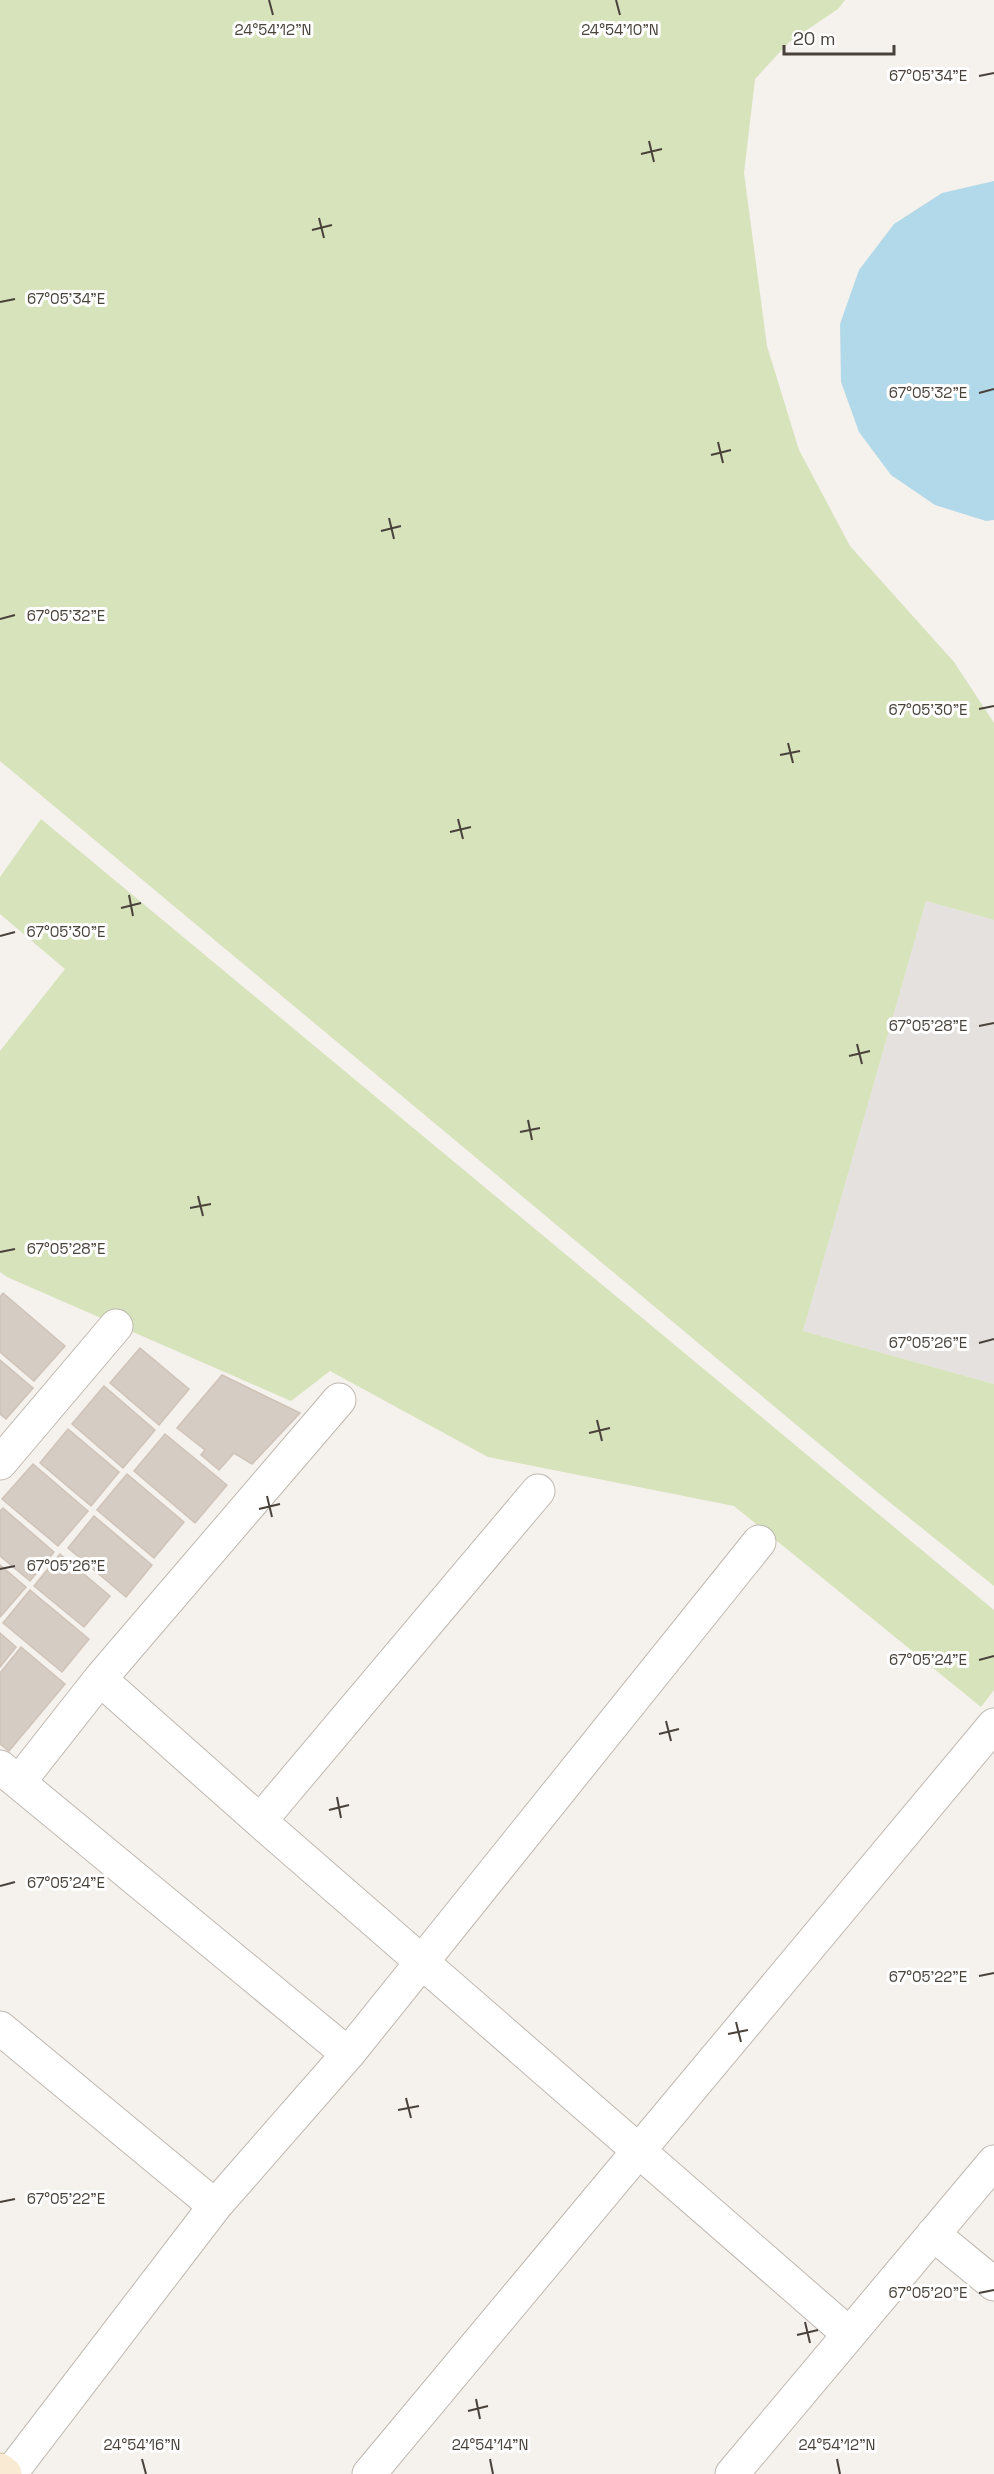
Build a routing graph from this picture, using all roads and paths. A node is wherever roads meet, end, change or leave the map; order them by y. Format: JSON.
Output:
{"nodes":[{"id":1,"x":116,"y":1326,"type":"dead end"},
{"id":2,"x":339,"y":1400,"type":"dead end"},
{"id":3,"x":0,"y":1463,"type":"edge"},
{"id":4,"x":538,"y":1491,"type":"dead end"},
{"id":5,"x":759,"y":1542,"type":"dead end"},
{"id":6,"x":100,"y":1679,"type":"junction"},
{"id":7,"x":994,"y":1725,"type":"edge"},
{"id":8,"x":9,"y":1774,"type":"edge"},
{"id":9,"x":260,"y":1821,"type":"junction"},
{"id":10,"x":422,"y":1962,"type":"junction"},
{"id":11,"x":0,"y":2028,"type":"edge"},
{"id":12,"x":348,"y":2055,"type":"junction"},
{"id":13,"x":638,"y":2151,"type":"junction"},
{"id":14,"x":994,"y":2162,"type":"edge"},
{"id":15,"x":215,"y":2206,"type":"junction"},
{"id":16,"x":933,"y":2234,"type":"junction"},
{"id":17,"x":994,"y":2284,"type":"edge"},
{"id":18,"x":849,"y":2334,"type":"junction"},
{"id":19,"x":0,"y":2470,"type":"edge"},
{"id":20,"x":5,"y":2474,"type":"edge"},
{"id":21,"x":10,"y":2474,"type":"edge"},
{"id":22,"x":369,"y":2474,"type":"edge"},
{"id":23,"x":732,"y":2474,"type":"edge"}],
"edges":[{"from":1,"to":3,"type":"street"},
{"from":2,"to":6,"type":"street"},
{"from":4,"to":9,"type":"street"},
{"from":5,"to":10,"type":"street"},
{"from":6,"to":8,"type":"street"},
{"from":6,"to":9,"type":"street"},
{"from":7,"to":13,"type":"street"},
{"from":8,"to":12,"type":"street"},
{"from":9,"to":10,"type":"street"},
{"from":10,"to":12,"type":"street"},
{"from":10,"to":13,"type":"street"},
{"from":11,"to":15,"type":"street"},
{"from":12,"to":15,"type":"street"},
{"from":13,"to":18,"type":"street"},
{"from":13,"to":22,"type":"street"},
{"from":14,"to":16,"type":"street"},
{"from":15,"to":21,"type":"street"},
{"from":16,"to":17,"type":"street"},
{"from":16,"to":18,"type":"street"},
{"from":18,"to":23,"type":"street"},
{"from":19,"to":20,"type":"street"}]}
